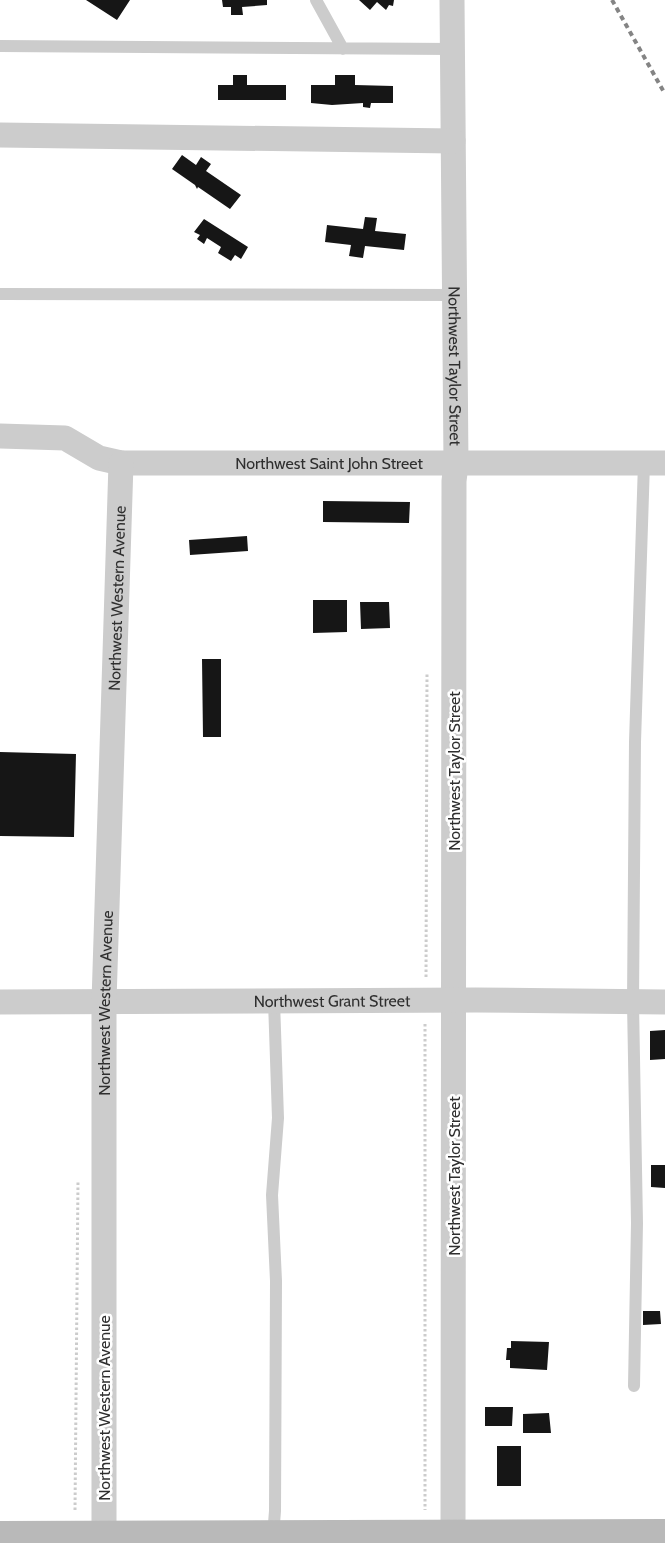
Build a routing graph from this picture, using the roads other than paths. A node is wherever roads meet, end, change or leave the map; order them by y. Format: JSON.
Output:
{"nodes":[{"id":1,"x":316,"y":0,"type":"edge"},
{"id":2,"x":452,"y":0,"type":"edge"},
{"id":3,"x":0,"y":46,"type":"edge"},
{"id":4,"x":343,"y":48,"type":"junction"},
{"id":5,"x":452,"y":49,"type":"junction"},
{"id":6,"x":0,"y":135,"type":"edge"},
{"id":7,"x":453,"y":141,"type":"junction"},
{"id":8,"x":0,"y":294,"type":"edge"},
{"id":9,"x":455,"y":295,"type":"junction"},
{"id":10,"x":0,"y":436,"type":"edge"},
{"id":11,"x":121,"y":463,"type":"junction"},
{"id":12,"x":655,"y":463,"type":"edge"},
{"id":13,"x":456,"y":464,"type":"junction"},
{"id":14,"x":454,"y":1000,"type":"junction"},
{"id":15,"x":274,"y":1001,"type":"junction"},
{"id":16,"x":0,"y":1002,"type":"edge"},
{"id":17,"x":104,"y":1002,"type":"junction"},
{"id":18,"x":665,"y":1002,"type":"edge"},
{"id":19,"x":633,"y":1003,"type":"junction"},
{"id":20,"x":634,"y":1386,"type":"dead end"},
{"id":21,"x":453,"y":1528,"type":"edge"},
{"id":22,"x":104,"y":1529,"type":"edge"},
{"id":23,"x":665,"y":1533,"type":"edge"},
{"id":24,"x":0,"y":1535,"type":"edge"},
{"id":25,"x":272,"y":1539,"type":"edge"}],
"edges":[{"from":1,"to":4,"type":"lane"},
{"from":2,"to":5,"type":"street","name":"Northwest Taylor Street"},
{"from":3,"to":4,"type":"lane"},
{"from":4,"to":5,"type":"lane"},
{"from":5,"to":7,"type":"street","name":"Northwest Taylor Street"},
{"from":6,"to":7,"type":"street"},
{"from":7,"to":9,"type":"street","name":"Northwest Taylor Street"},
{"from":8,"to":9,"type":"lane"},
{"from":9,"to":13,"type":"street","name":"Northwest Taylor Street"},
{"from":10,"to":11,"type":"street","name":"Northwest Saint John Street"},
{"from":11,"to":13,"type":"street","name":"Northwest Saint John Street"},
{"from":11,"to":17,"type":"street","name":"Northwest Western Avenue"},
{"from":12,"to":13,"type":"street","name":"Northwest Saint John Street"},
{"from":12,"to":19,"type":"lane"},
{"from":13,"to":14,"type":"street","name":"Northwest Taylor Street"},
{"from":14,"to":15,"type":"street","name":"Northwest Grant Street"},
{"from":14,"to":19,"type":"street","name":"Northwest Grant Street"},
{"from":14,"to":21,"type":"street","name":"Northwest Taylor Street"},
{"from":15,"to":17,"type":"street","name":"Northwest Grant Street"},
{"from":15,"to":25,"type":"lane"},
{"from":16,"to":17,"type":"street","name":"Northwest Grant Street"},
{"from":17,"to":22,"type":"street","name":"Northwest Western Avenue"},
{"from":18,"to":19,"type":"street","name":"Northwest Grant Street"},
{"from":19,"to":20,"type":"lane"},
{"from":21,"to":23,"type":"main road"},
{"from":21,"to":25,"type":"main road"},
{"from":22,"to":24,"type":"main road"},
{"from":22,"to":25,"type":"main road"}]}
